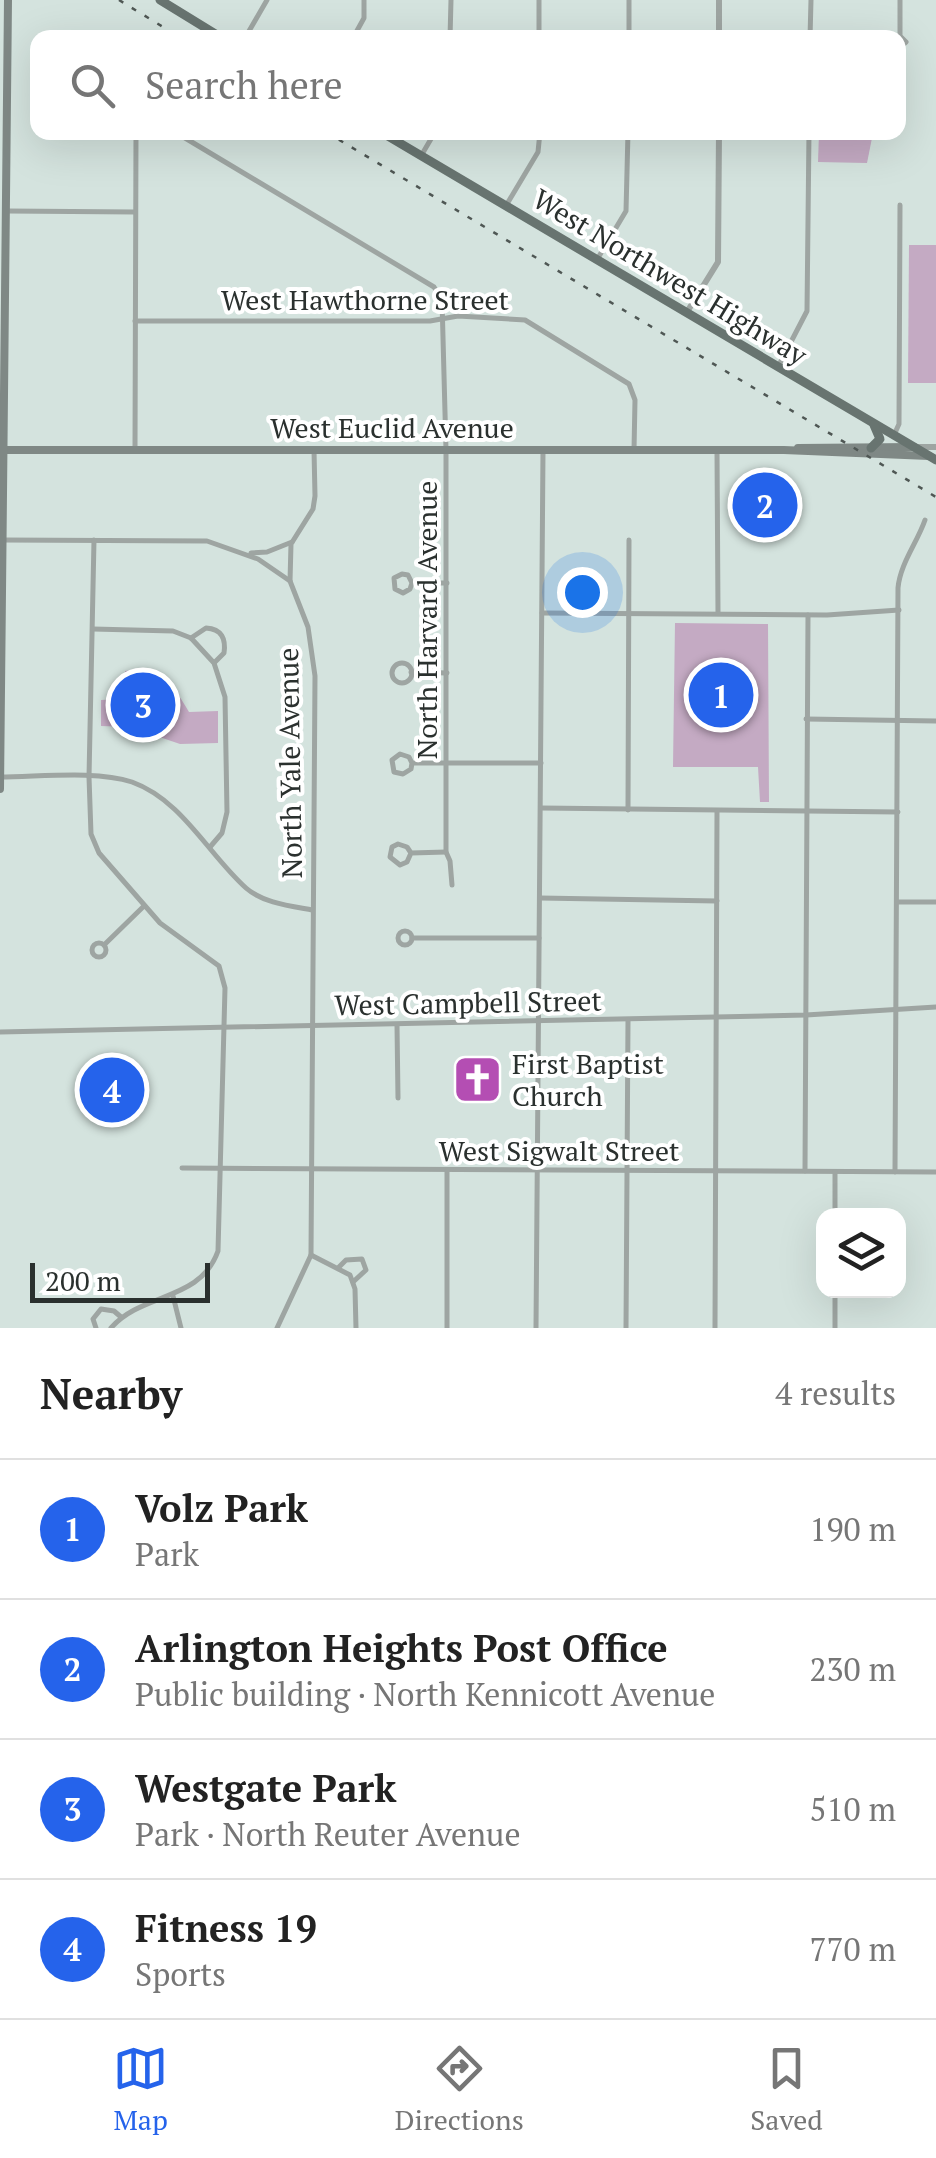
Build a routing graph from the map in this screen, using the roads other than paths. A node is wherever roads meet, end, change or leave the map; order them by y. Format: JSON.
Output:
{"nodes":[{"id":1,"x":160,"y":0,"type":"edge"},
{"id":2,"x":267,"y":0,"type":"edge"},
{"id":3,"x":364,"y":0,"type":"edge"},
{"id":4,"x":450,"y":0,"type":"edge"},
{"id":5,"x":539,"y":0,"type":"edge"},
{"id":6,"x":629,"y":0,"type":"edge"},
{"id":7,"x":719,"y":0,"type":"edge"},
{"id":8,"x":811,"y":0,"type":"edge"},
{"id":9,"x":900,"y":0,"type":"edge"},
{"id":10,"x":6,"y":2,"type":"edge"},
{"id":11,"x":209,"y":30,"type":"edge"},
{"id":12,"x":250,"y":30,"type":"edge"},
{"id":13,"x":357,"y":30,"type":"edge"},
{"id":14,"x":450,"y":30,"type":"edge"},
{"id":15,"x":540,"y":30,"type":"edge"},
{"id":16,"x":629,"y":30,"type":"edge"},
{"id":17,"x":719,"y":30,"type":"edge"},
{"id":18,"x":810,"y":30,"type":"edge"},
{"id":19,"x":898,"y":30,"type":"edge"},
{"id":20,"x":136,"y":140,"type":"edge"},
{"id":21,"x":188,"y":140,"type":"edge"},
{"id":22,"x":395,"y":140,"type":"edge"},
{"id":23,"x":431,"y":140,"type":"edge"},
{"id":24,"x":539,"y":140,"type":"edge"},
{"id":25,"x":628,"y":140,"type":"edge"},
{"id":26,"x":719,"y":140,"type":"edge"},
{"id":27,"x":809,"y":140,"type":"edge"},
{"id":28,"x":422,"y":156,"type":"junction"},
{"id":29,"x":900,"y":205,"type":"dead end"},
{"id":30,"x":506,"y":207,"type":"junction"},
{"id":31,"x":6,"y":211,"type":"junction"},
{"id":32,"x":134,"y":212,"type":"junction"},
{"id":33,"x":596,"y":261,"type":"junction"},
{"id":34,"x":686,"y":314,"type":"junction"},
{"id":35,"x":444,"y":319,"type":"junction"},
{"id":36,"x":135,"y":321,"type":"junction"},
{"id":37,"x":777,"y":367,"type":"junction"},
{"id":38,"x":872,"y":422,"type":"junction"},
{"id":39,"x":894,"y":436,"type":"junction"},
{"id":40,"x":914,"y":447,"type":"junction"},
{"id":41,"x":871,"y":448,"type":"junction"},
{"id":42,"x":2,"y":450,"type":"edge"},
{"id":43,"x":135,"y":450,"type":"junction"},
{"id":44,"x":314,"y":450,"type":"junction"},
{"id":45,"x":446,"y":450,"type":"junction"},
{"id":46,"x":543,"y":450,"type":"junction"},
{"id":47,"x":634,"y":450,"type":"junction"},
{"id":48,"x":717,"y":450,"type":"junction"},
{"id":49,"x":784,"y":450,"type":"junction"},
{"id":50,"x":934,"y":455,"type":"edge"},
{"id":51,"x":925,"y":520,"type":"dead end"},
{"id":52,"x":3,"y":540,"type":"junction"},
{"id":53,"x":94,"y":540,"type":"junction"},
{"id":54,"x":629,"y":540,"type":"dead end"},
{"id":55,"x":292,"y":542,"type":"junction"},
{"id":56,"x":243,"y":553,"type":"junction"},
{"id":57,"x":290,"y":581,"type":"junction"},
{"id":58,"x":447,"y":583,"type":"junction"},
{"id":59,"x":412,"y":584,"type":"dead end"},
{"id":60,"x":898,"y":610,"type":"junction"},
{"id":61,"x":542,"y":613,"type":"junction"},
{"id":62,"x":630,"y":613,"type":"junction"},
{"id":63,"x":718,"y":614,"type":"junction"},
{"id":64,"x":808,"y":615,"type":"junction"},
{"id":65,"x":92,"y":629,"type":"junction"},
{"id":66,"x":190,"y":638,"type":"junction"},
{"id":67,"x":214,"y":663,"type":"junction"},
{"id":68,"x":412,"y":672,"type":"dead end"},
{"id":69,"x":447,"y":673,"type":"junction"},
{"id":70,"x":1,"y":680,"type":"edge"},
{"id":71,"x":806,"y":718,"type":"junction"},
{"id":72,"x":898,"y":719,"type":"junction"},
{"id":73,"x":936,"y":721,"type":"edge"},
{"id":74,"x":412,"y":763,"type":"junction"},
{"id":75,"x":448,"y":763,"type":"junction"},
{"id":76,"x":540,"y":763,"type":"junction"},
{"id":77,"x":0,"y":777,"type":"edge"},
{"id":78,"x":89,"y":777,"type":"junction"},
{"id":79,"x":0,"y":788,"type":"edge"},
{"id":80,"x":540,"y":808,"type":"junction"},
{"id":81,"x":628,"y":810,"type":"junction"},
{"id":82,"x":717,"y":812,"type":"junction"},
{"id":83,"x":806,"y":812,"type":"junction"},
{"id":84,"x":898,"y":812,"type":"junction"},
{"id":85,"x":210,"y":847,"type":"junction"},
{"id":86,"x":446,"y":852,"type":"junction"},
{"id":87,"x":410,"y":853,"type":"junction"},
{"id":88,"x":452,"y":885,"type":"dead end"},
{"id":89,"x":539,"y":898,"type":"junction"},
{"id":90,"x":718,"y":900,"type":"junction"},
{"id":91,"x":897,"y":902,"type":"junction"},
{"id":92,"x":936,"y":902,"type":"edge"},
{"id":93,"x":144,"y":906,"type":"junction"},
{"id":94,"x":312,"y":910,"type":"junction"},
{"id":95,"x":412,"y":938,"type":"dead end"},
{"id":96,"x":539,"y":938,"type":"junction"},
{"id":97,"x":104,"y":945,"type":"dead end"},
{"id":98,"x":936,"y":1007,"type":"edge"},
{"id":99,"x":897,"y":1011,"type":"junction"},
{"id":100,"x":806,"y":1016,"type":"junction"},
{"id":101,"x":717,"y":1018,"type":"junction"},
{"id":102,"x":628,"y":1020,"type":"junction"},
{"id":103,"x":538,"y":1022,"type":"junction"},
{"id":104,"x":312,"y":1025,"type":"junction"},
{"id":105,"x":397,"y":1025,"type":"junction"},
{"id":106,"x":224,"y":1028,"type":"junction"},
{"id":107,"x":0,"y":1032,"type":"edge"},
{"id":108,"x":398,"y":1098,"type":"dead end"},
{"id":109,"x":182,"y":1168,"type":"dead end"},
{"id":110,"x":221,"y":1169,"type":"junction"},
{"id":111,"x":311,"y":1170,"type":"junction"},
{"id":112,"x":447,"y":1171,"type":"junction"},
{"id":113,"x":537,"y":1171,"type":"junction"},
{"id":114,"x":628,"y":1171,"type":"junction"},
{"id":115,"x":715,"y":1171,"type":"junction"},
{"id":116,"x":806,"y":1171,"type":"junction"},
{"id":117,"x":836,"y":1172,"type":"junction"},
{"id":118,"x":895,"y":1172,"type":"junction"},
{"id":119,"x":936,"y":1172,"type":"edge"},
{"id":120,"x":835,"y":1208,"type":"edge"},
{"id":121,"x":311,"y":1255,"type":"junction"},
{"id":122,"x":338,"y":1267,"type":"junction"},
{"id":123,"x":354,"y":1282,"type":"junction"},
{"id":124,"x":173,"y":1296,"type":"junction"},
{"id":125,"x":835,"y":1298,"type":"edge"},
{"id":126,"x":120,"y":1317,"type":"junction"},
{"id":127,"x":96,"y":1328,"type":"edge"},
{"id":128,"x":111,"y":1328,"type":"edge"},
{"id":129,"x":181,"y":1328,"type":"edge"},
{"id":130,"x":277,"y":1328,"type":"edge"},
{"id":131,"x":356,"y":1328,"type":"edge"},
{"id":132,"x":447,"y":1328,"type":"edge"},
{"id":133,"x":536,"y":1328,"type":"edge"},
{"id":134,"x":626,"y":1328,"type":"edge"},
{"id":135,"x":715,"y":1328,"type":"edge"},
{"id":136,"x":835,"y":1328,"type":"edge"}],
"edges":[{"from":1,"to":11,"type":"main road"},
{"from":2,"to":12,"type":"street"},
{"from":3,"to":13,"type":"street"},
{"from":4,"to":14,"type":"street"},
{"from":5,"to":15,"type":"street"},
{"from":6,"to":16,"type":"street"},
{"from":7,"to":17,"type":"street"},
{"from":8,"to":18,"type":"street"},
{"from":9,"to":19,"type":"street"},
{"from":10,"to":31,"type":"main road"},
{"from":20,"to":32,"type":"street"},
{"from":21,"to":35,"type":"street","name":"North Harvard Avenue"},
{"from":22,"to":28,"type":"main road","name":"West Northwest Highway"},
{"from":23,"to":28,"type":"street"},
{"from":24,"to":30,"type":"street"},
{"from":25,"to":33,"type":"street"},
{"from":26,"to":34,"type":"street"},
{"from":27,"to":37,"type":"street"},
{"from":28,"to":30,"type":"main road","name":"West Northwest Highway"},
{"from":29,"to":39,"type":"street"},
{"from":30,"to":33,"type":"main road","name":"West Northwest Highway"},
{"from":31,"to":32,"type":"street"},
{"from":31,"to":42,"type":"main road"},
{"from":32,"to":36,"type":"street"},
{"from":33,"to":34,"type":"main road","name":"West Northwest Highway"},
{"from":34,"to":37,"type":"main road","name":"West Northwest Highway"},
{"from":35,"to":36,"type":"street","name":"West Hawthorne Street"},
{"from":35,"to":45,"type":"street","name":"North Harvard Avenue"},
{"from":35,"to":47,"type":"street","name":"West Hawthorne Street"},
{"from":36,"to":43,"type":"street"},
{"from":37,"to":38,"type":"main road","name":"West Northwest Highway"},
{"from":38,"to":39,"type":"main road","name":"West Northwest Highway"},
{"from":38,"to":41,"type":"main road"},
{"from":39,"to":40,"type":"main road","name":"West Northwest Highway"},
{"from":40,"to":41,"type":"main road","name":"West Euclid Avenue"},
{"from":40,"to":50,"type":"main road","name":"West Northwest Highway"},
{"from":41,"to":49,"type":"main road","name":"West Euclid Avenue"},
{"from":42,"to":43,"type":"main road","name":"West Euclid Avenue"},
{"from":42,"to":52,"type":"main road"},
{"from":43,"to":44,"type":"main road","name":"West Euclid Avenue"},
{"from":44,"to":45,"type":"main road","name":"West Euclid Avenue"},
{"from":44,"to":55,"type":"street","name":"North Yale Avenue"},
{"from":45,"to":46,"type":"main road","name":"West Euclid Avenue"},
{"from":45,"to":58,"type":"street","name":"North Harvard Avenue"},
{"from":46,"to":47,"type":"main road","name":"West Euclid Avenue"},
{"from":46,"to":61,"type":"street"},
{"from":47,"to":48,"type":"main road","name":"West Euclid Avenue"},
{"from":48,"to":49,"type":"main road","name":"West Euclid Avenue"},
{"from":48,"to":63,"type":"street"},
{"from":49,"to":50,"type":"main road","name":"West Euclid Avenue"},
{"from":51,"to":60,"type":"street"},
{"from":52,"to":53,"type":"street"},
{"from":52,"to":70,"type":"main road"},
{"from":53,"to":56,"type":"street"},
{"from":53,"to":65,"type":"street"},
{"from":54,"to":62,"type":"street"},
{"from":55,"to":56,"type":"street"},
{"from":55,"to":57,"type":"street","name":"North Yale Avenue"},
{"from":56,"to":57,"type":"street"},
{"from":57,"to":94,"type":"street","name":"North Yale Avenue"},
{"from":58,"to":59,"type":"street"},
{"from":58,"to":69,"type":"street","name":"North Harvard Avenue"},
{"from":60,"to":64,"type":"street"},
{"from":60,"to":72,"type":"street"},
{"from":61,"to":62,"type":"street"},
{"from":61,"to":76,"type":"street"},
{"from":62,"to":63,"type":"street"},
{"from":62,"to":81,"type":"street"},
{"from":63,"to":64,"type":"street"},
{"from":64,"to":71,"type":"street"},
{"from":65,"to":66,"type":"street"},
{"from":65,"to":78,"type":"street"},
{"from":66,"to":67,"type":"street"},
{"from":66,"to":67,"type":"street"},
{"from":67,"to":85,"type":"street"},
{"from":68,"to":69,"type":"street"},
{"from":69,"to":75,"type":"street","name":"North Harvard Avenue"},
{"from":70,"to":77,"type":"main road"},
{"from":71,"to":72,"type":"street"},
{"from":71,"to":83,"type":"street"},
{"from":72,"to":73,"type":"street"},
{"from":72,"to":84,"type":"street"},
{"from":74,"to":74,"type":"street"},
{"from":74,"to":75,"type":"street"},
{"from":75,"to":76,"type":"street"},
{"from":75,"to":86,"type":"street","name":"North Harvard Avenue"},
{"from":76,"to":80,"type":"street"},
{"from":77,"to":78,"type":"street"},
{"from":77,"to":79,"type":"main road"},
{"from":78,"to":85,"type":"street"},
{"from":78,"to":93,"type":"street"},
{"from":80,"to":81,"type":"street"},
{"from":80,"to":89,"type":"street"},
{"from":81,"to":82,"type":"street"},
{"from":82,"to":83,"type":"street"},
{"from":82,"to":90,"type":"street"},
{"from":83,"to":84,"type":"street"},
{"from":83,"to":100,"type":"street"},
{"from":84,"to":91,"type":"street"},
{"from":85,"to":94,"type":"street"},
{"from":86,"to":87,"type":"street"},
{"from":86,"to":88,"type":"street","name":"North Harvard Avenue"},
{"from":87,"to":87,"type":"street"},
{"from":89,"to":90,"type":"street"},
{"from":89,"to":96,"type":"street"},
{"from":90,"to":101,"type":"street"},
{"from":91,"to":92,"type":"street"},
{"from":91,"to":99,"type":"street"},
{"from":93,"to":97,"type":"street"},
{"from":93,"to":106,"type":"street"},
{"from":94,"to":104,"type":"street","name":"North Yale Avenue"},
{"from":95,"to":96,"type":"street"},
{"from":96,"to":103,"type":"street"},
{"from":98,"to":99,"type":"street","name":"West Campbell Street"},
{"from":99,"to":100,"type":"street","name":"West Campbell Street"},
{"from":99,"to":118,"type":"street"},
{"from":100,"to":101,"type":"street","name":"West Campbell Street"},
{"from":100,"to":116,"type":"street"},
{"from":101,"to":102,"type":"street","name":"West Campbell Street"},
{"from":101,"to":115,"type":"street"},
{"from":102,"to":103,"type":"street","name":"West Campbell Street"},
{"from":102,"to":114,"type":"street"},
{"from":103,"to":105,"type":"street","name":"West Campbell Street"},
{"from":103,"to":113,"type":"street"},
{"from":104,"to":105,"type":"street","name":"West Campbell Street"},
{"from":104,"to":106,"type":"street","name":"West Campbell Street"},
{"from":104,"to":111,"type":"street","name":"North Yale Avenue"},
{"from":105,"to":108,"type":"street"},
{"from":106,"to":107,"type":"street","name":"West Campbell Street"},
{"from":106,"to":110,"type":"street"},
{"from":109,"to":110,"type":"street","name":"West Sigwalt Street"},
{"from":110,"to":111,"type":"street","name":"West Sigwalt Street"},
{"from":110,"to":124,"type":"street"},
{"from":111,"to":112,"type":"street","name":"West Sigwalt Street"},
{"from":111,"to":121,"type":"street","name":"North Yale Avenue"},
{"from":112,"to":113,"type":"street","name":"West Sigwalt Street"},
{"from":112,"to":132,"type":"street"},
{"from":113,"to":114,"type":"street","name":"West Sigwalt Street"},
{"from":113,"to":133,"type":"street"},
{"from":114,"to":115,"type":"street","name":"West Sigwalt Street"},
{"from":114,"to":134,"type":"street"},
{"from":115,"to":116,"type":"street","name":"West Sigwalt Street"},
{"from":115,"to":135,"type":"street"},
{"from":116,"to":117,"type":"street","name":"West Sigwalt Street"},
{"from":117,"to":118,"type":"street","name":"West Sigwalt Street"},
{"from":117,"to":120,"type":"street"},
{"from":118,"to":119,"type":"street","name":"West Sigwalt Street"},
{"from":121,"to":122,"type":"street"},
{"from":121,"to":130,"type":"street"},
{"from":122,"to":123,"type":"street"},
{"from":122,"to":123,"type":"street"},
{"from":123,"to":131,"type":"street"},
{"from":124,"to":126,"type":"street"},
{"from":124,"to":129,"type":"street"},
{"from":125,"to":136,"type":"street"},
{"from":126,"to":127,"type":"street"},
{"from":126,"to":128,"type":"street"}]}
